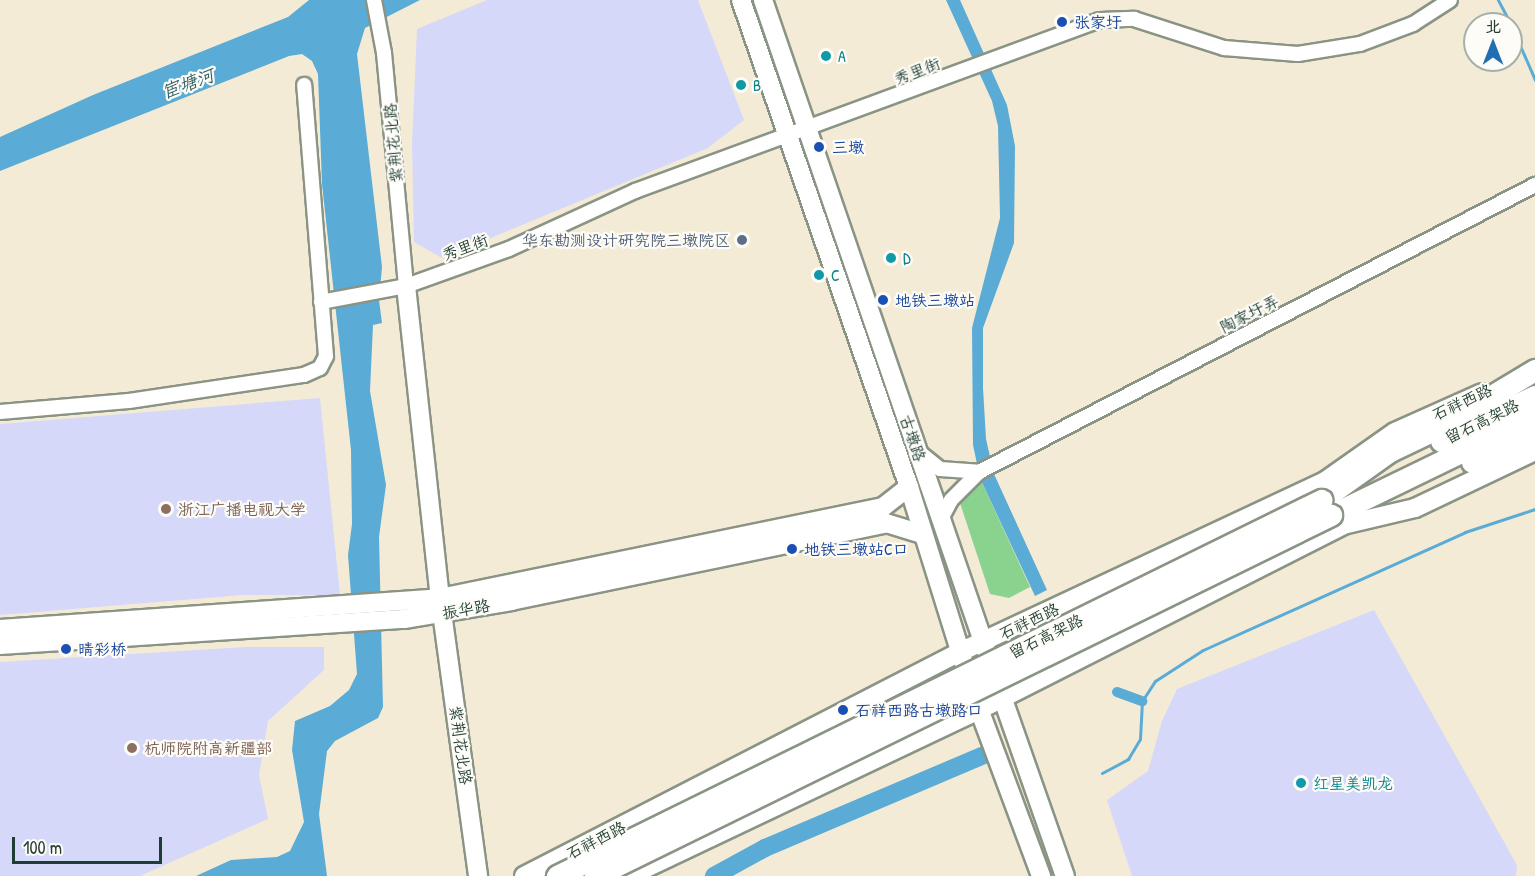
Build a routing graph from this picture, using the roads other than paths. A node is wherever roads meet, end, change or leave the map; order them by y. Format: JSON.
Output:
{"nodes":[{"id":1,"x":374,"y":0,"type":"edge"},
{"id":2,"x":741,"y":0,"type":"edge"},
{"id":3,"x":763,"y":0,"type":"edge"},
{"id":4,"x":1450,"y":0,"type":"edge"},
{"id":5,"x":304,"y":85,"type":"dead end"},
{"id":6,"x":807,"y":130,"type":"junction"},
{"id":7,"x":789,"y":138,"type":"junction"},
{"id":8,"x":1535,"y":185,"type":"edge"},
{"id":9,"x":406,"y":286,"type":"junction"},
{"id":10,"x":321,"y":302,"type":"junction"},
{"id":11,"x":1535,"y":369,"type":"edge"},
{"id":12,"x":1535,"y":396,"type":"edge"},
{"id":13,"x":0,"y":412,"type":"edge"},
{"id":14,"x":1535,"y":416,"type":"edge"},
{"id":15,"x":1535,"y":433,"type":"edge"},
{"id":16,"x":917,"y":451,"type":"junction"},
{"id":17,"x":1535,"y":451,"type":"edge"},
{"id":18,"x":979,"y":472,"type":"junction"},
{"id":19,"x":909,"y":487,"type":"junction"},
{"id":20,"x":1332,"y":514,"type":"junction"},
{"id":21,"x":941,"y":519,"type":"junction"},
{"id":22,"x":923,"y":534,"type":"junction"},
{"id":23,"x":442,"y":605,"type":"junction"},
{"id":24,"x":343,"y":614,"type":"junction"},
{"id":25,"x":0,"y":629,"type":"edge"},
{"id":26,"x":984,"y":643,"type":"junction"},
{"id":27,"x":0,"y":645,"type":"edge"},
{"id":28,"x":960,"y":652,"type":"junction"},
{"id":29,"x":1003,"y":697,"type":"junction"},
{"id":30,"x":979,"y":710,"type":"junction"},
{"id":31,"x":478,"y":876,"type":"edge"},
{"id":32,"x":524,"y":876,"type":"edge"},
{"id":33,"x":557,"y":876,"type":"edge"},
{"id":34,"x":595,"y":876,"type":"edge"},
{"id":35,"x":629,"y":876,"type":"edge"},
{"id":36,"x":1041,"y":876,"type":"edge"},
{"id":37,"x":1065,"y":876,"type":"edge"}],
"edges":[{"from":1,"to":9,"type":"street","name":"紫荆花北路"},
{"from":2,"to":7,"type":"main road","name":"古墩路"},
{"from":3,"to":6,"type":"main road","name":"古墩路"},
{"from":4,"to":6,"type":"street","name":"秀里街"},
{"from":5,"to":10,"type":"street"},
{"from":6,"to":7,"type":"street","name":"秀里街"},
{"from":6,"to":16,"type":"main road","name":"古墩路"},
{"from":7,"to":9,"type":"street","name":"秀里街"},
{"from":7,"to":19,"type":"main road","name":"古墩路"},
{"from":8,"to":18,"type":"street","name":"陶家圩弄"},
{"from":9,"to":10,"type":"street","name":"秀里街"},
{"from":9,"to":23,"type":"main road","name":"紫荆花北路"},
{"from":10,"to":13,"type":"street"},
{"from":11,"to":20,"type":"highway"},
{"from":11,"to":26,"type":"main road","name":"石祥西路"},
{"from":12,"to":20,"type":"highway","name":"留石高架路"},
{"from":14,"to":20,"type":"highway","name":"留石高架路"},
{"from":15,"to":20,"type":"highway"},
{"from":16,"to":18,"type":"street"},
{"from":16,"to":21,"type":"main road","name":"古墩路"},
{"from":17,"to":20,"type":"main road"},
{"from":18,"to":21,"type":"street","name":"陶家圩弄"},
{"from":19,"to":22,"type":"main road","name":"古墩路"},
{"from":19,"to":23,"type":"main road","name":"振华路"},
{"from":20,"to":29,"type":"main road"},
{"from":20,"to":33,"type":"highway","name":"留石高架路","bridge":true},
{"from":20,"to":34,"type":"highway","name":"留石高架路","bridge":true},
{"from":21,"to":26,"type":"main road","name":"古墩路"},
{"from":22,"to":23,"type":"main road","name":"振华路"},
{"from":22,"to":28,"type":"main road","name":"古墩路"},
{"from":23,"to":24,"type":"main road","name":"振华路"},
{"from":23,"to":31,"type":"main road","name":"紫荆花北路"},
{"from":24,"to":25,"type":"main road","name":"振华路"},
{"from":24,"to":27,"type":"main road","name":"振华路"},
{"from":26,"to":28,"type":"main road","name":"石祥西路"},
{"from":26,"to":29,"type":"main road","name":"古墩路"},
{"from":28,"to":30,"type":"main road","name":"古墩路"},
{"from":28,"to":32,"type":"main road","name":"石祥西路"},
{"from":29,"to":30,"type":"main road"},
{"from":29,"to":37,"type":"main road","name":"古墩路"},
{"from":30,"to":35,"type":"main road"},
{"from":30,"to":36,"type":"main road","name":"古墩路"}]}
